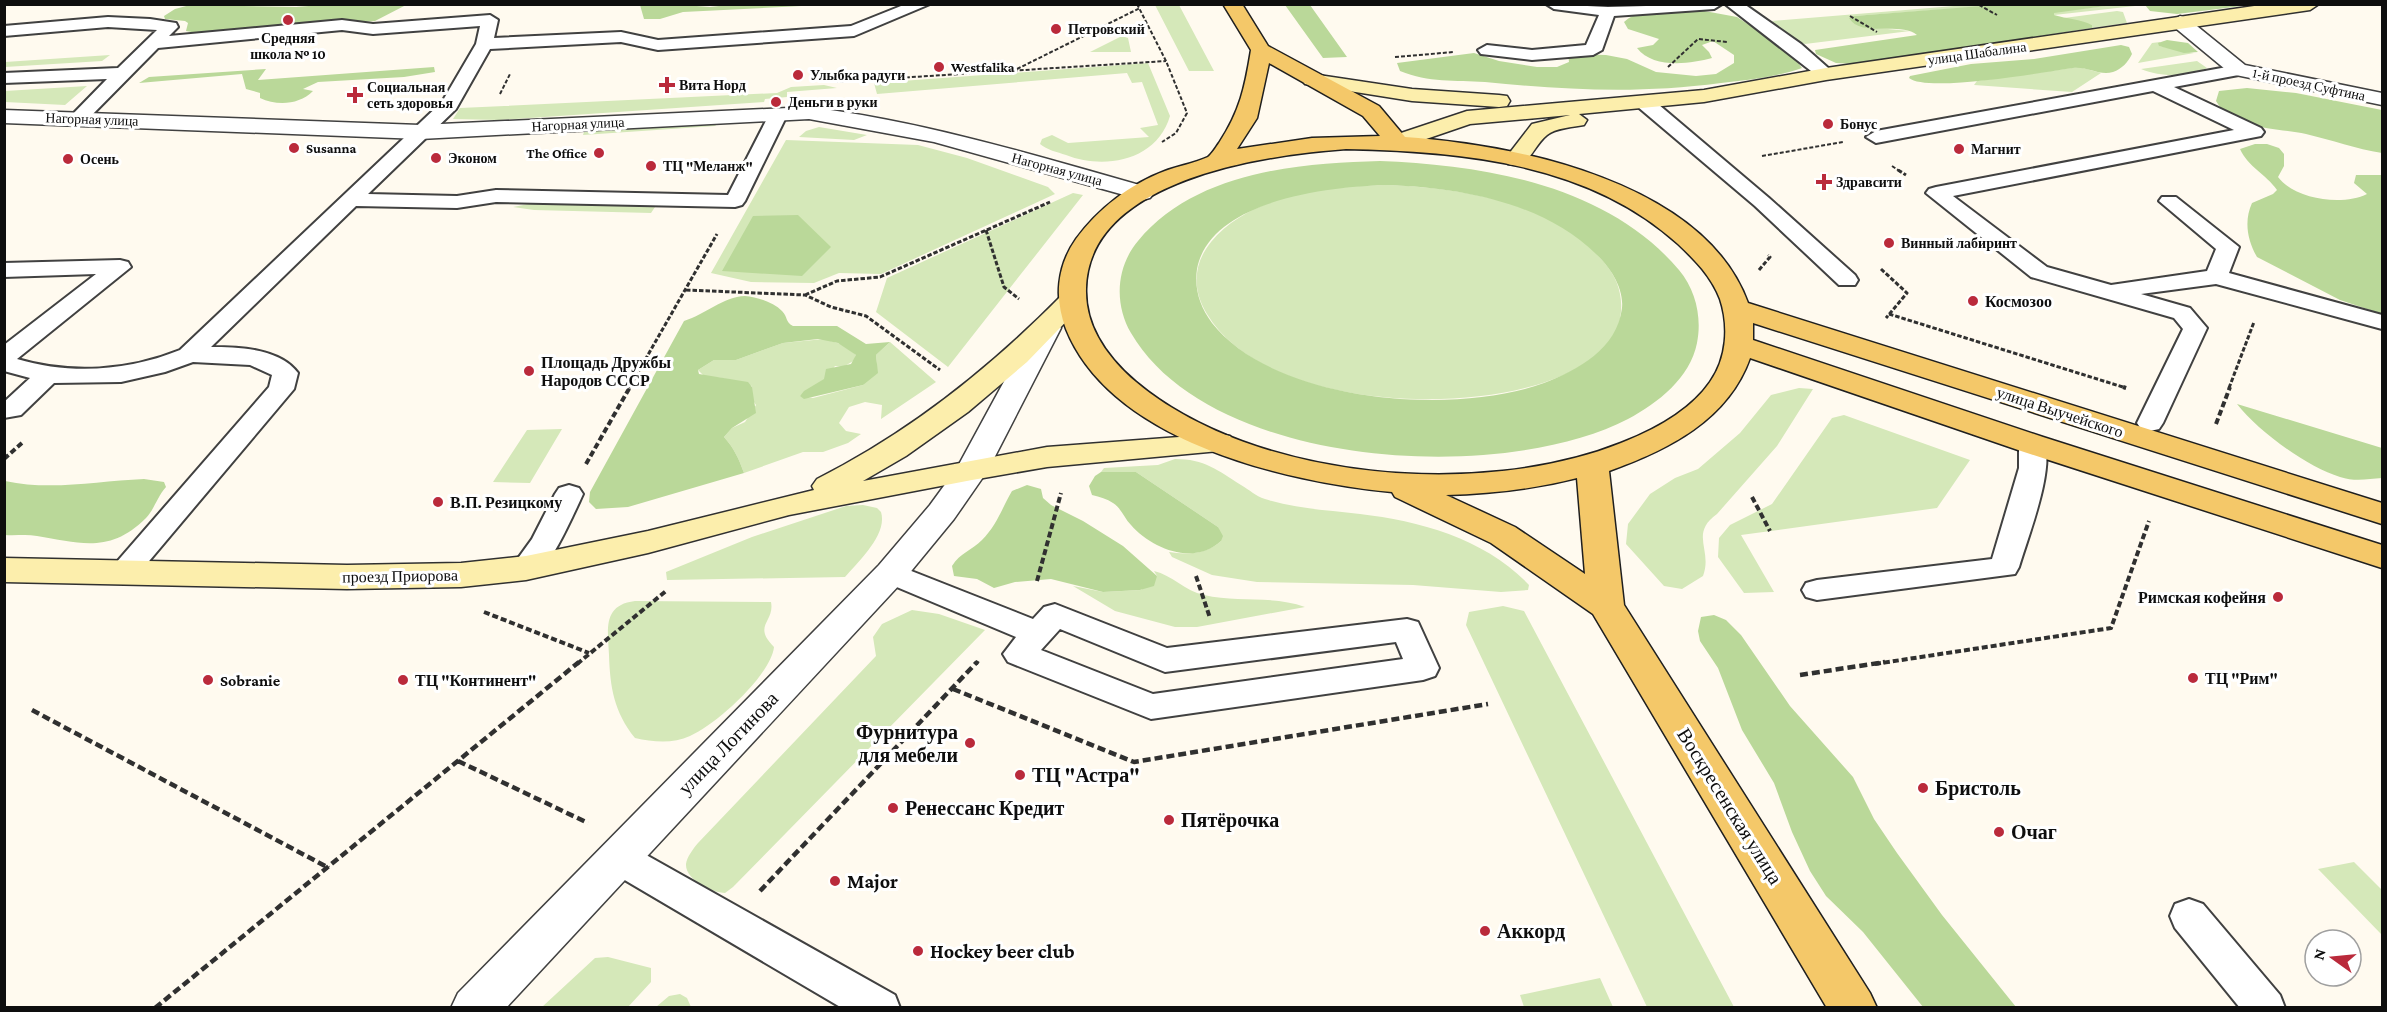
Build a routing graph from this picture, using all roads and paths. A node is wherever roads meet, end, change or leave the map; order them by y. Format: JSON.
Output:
{"nodes":[{"id":1,"x":922,"y":4,"type":"edge"},
{"id":2,"x":1232,"y":4,"type":"edge"},
{"id":3,"x":1554,"y":4,"type":"edge"},
{"id":4,"x":1714,"y":4,"type":"edge"},
{"id":5,"x":1733,"y":4,"type":"edge"},
{"id":6,"x":2310,"y":4,"type":"edge"},
{"id":7,"x":1979,"y":5,"type":"edge"},
{"id":8,"x":1139,"y":6,"type":"edge"},
{"id":9,"x":1608,"y":12,"type":"junction"},
{"id":10,"x":1850,"y":16,"type":"dead end"},
{"id":11,"x":2003,"y":18,"type":"dead end"},
{"id":12,"x":2180,"y":22,"type":"junction"},
{"id":13,"x":4,"y":31,"type":"edge"},
{"id":14,"x":1886,"y":37,"type":"dead end"},
{"id":15,"x":153,"y":43,"type":"junction"},
{"id":16,"x":484,"y":44,"type":"junction"},
{"id":17,"x":1261,"y":50,"type":"junction"},
{"id":18,"x":1487,"y":50,"type":"joint"},
{"id":19,"x":1386,"y":58,"type":"dead end"},
{"id":20,"x":2238,"y":70,"type":"junction"},
{"id":21,"x":1013,"y":71,"type":"dead end"},
{"id":22,"x":124,"y":73,"type":"junction"},
{"id":23,"x":1826,"y":74,"type":"junction"},
{"id":24,"x":4,"y":78,"type":"edge"},
{"id":25,"x":1312,"y":80,"type":"junction"},
{"id":26,"x":2155,"y":85,"type":"junction"},
{"id":27,"x":2382,"y":99,"type":"edge"},
{"id":28,"x":1645,"y":103,"type":"junction"},
{"id":29,"x":1187,"y":113,"type":"dead end"},
{"id":30,"x":778,"y":115,"type":"junction"},
{"id":31,"x":4,"y":116,"type":"edge"},
{"id":32,"x":78,"y":118,"type":"junction"},
{"id":33,"x":420,"y":132,"type":"junction"},
{"id":34,"x":1876,"y":137,"type":"joint"},
{"id":35,"x":1397,"y":142,"type":"junction"},
{"id":36,"x":1758,"y":157,"type":"dead end"},
{"id":37,"x":1516,"y":159,"type":"junction"},
{"id":38,"x":1217,"y":162,"type":"junction"},
{"id":39,"x":1111,"y":184,"type":"junction"},
{"id":40,"x":1142,"y":193,"type":"junction"},
{"id":41,"x":348,"y":200,"type":"junction"},
{"id":42,"x":735,"y":201,"type":"junction"},
{"id":43,"x":2169,"y":201,"type":"dead end"},
{"id":44,"x":986,"y":230,"type":"junction"},
{"id":45,"x":4,"y":270,"type":"edge"},
{"id":46,"x":2216,"y":277,"type":"junction"},
{"id":47,"x":1847,"y":280,"type":"dead end"},
{"id":48,"x":686,"y":290,"type":"junction"},
{"id":49,"x":2266,"y":291,"type":"junction"},
{"id":50,"x":2108,"y":292,"type":"junction"},
{"id":51,"x":1907,"y":293,"type":"dead end"},
{"id":52,"x":805,"y":295,"type":"junction"},
{"id":53,"x":1019,"y":299,"type":"dead end"},
{"id":54,"x":1071,"y":302,"type":"junction"},
{"id":55,"x":1738,"y":309,"type":"junction"},
{"id":56,"x":1889,"y":314,"type":"junction"},
{"id":57,"x":1884,"y":321,"type":"dead end"},
{"id":58,"x":2382,"y":322,"type":"edge"},
{"id":59,"x":1047,"y":328,"type":"junction"},
{"id":60,"x":1740,"y":345,"type":"junction"},
{"id":61,"x":189,"y":355,"type":"junction"},
{"id":62,"x":4,"y":357,"type":"edge"},
{"id":63,"x":4,"y":363,"type":"edge"},
{"id":64,"x":48,"y":375,"type":"junction"},
{"id":65,"x":946,"y":376,"type":"dead end"},
{"id":66,"x":2161,"y":399,"type":"junction"},
{"id":67,"x":4,"y":410,"type":"edge"},
{"id":68,"x":2150,"y":423,"type":"dead end"},
{"id":69,"x":2213,"y":431,"type":"dead end"},
{"id":70,"x":1219,"y":443,"type":"junction"},
{"id":71,"x":2032,"y":444,"type":"junction"},
{"id":72,"x":1592,"y":465,"type":"junction"},
{"id":73,"x":972,"y":470,"type":"junction"},
{"id":74,"x":1384,"y":482,"type":"junction"},
{"id":75,"x":1063,"y":486,"type":"dead end"},
{"id":76,"x":569,"y":494,"type":"joint"},
{"id":77,"x":1752,"y":497,"type":"dead end"},
{"id":78,"x":789,"y":505,"type":"junction"},
{"id":79,"x":2382,"y":514,"type":"edge"},
{"id":80,"x":2150,"y":518,"type":"dead end"},
{"id":81,"x":1770,"y":531,"type":"dead end"},
{"id":82,"x":2382,"y":556,"type":"edge"},
{"id":83,"x":526,"y":568,"type":"junction"},
{"id":84,"x":4,"y":570,"type":"edge"},
{"id":85,"x":123,"y":572,"type":"junction"},
{"id":86,"x":891,"y":573,"type":"junction"},
{"id":87,"x":1817,"y":590,"type":"dead end"},
{"id":88,"x":666,"y":591,"type":"dead end"},
{"id":89,"x":1606,"y":605,"type":"junction"},
{"id":90,"x":478,"y":609,"type":"dead end"},
{"id":91,"x":1025,"y":628,"type":"junction"},
{"id":92,"x":589,"y":653,"type":"junction"},
{"id":93,"x":1800,"y":675,"type":"dead end"},
{"id":94,"x":32,"y":710,"type":"dead end"},
{"id":95,"x":458,"y":761,"type":"junction"},
{"id":96,"x":625,"y":851,"type":"junction"},
{"id":97,"x":329,"y":868,"type":"junction"},
{"id":98,"x":758,"y":894,"type":"dead end"},
{"id":99,"x":2189,"y":916,"type":"dead end"},
{"id":100,"x":155,"y":1008,"type":"edge"},
{"id":101,"x":475,"y":1008,"type":"edge"},
{"id":102,"x":880,"y":1008,"type":"edge"},
{"id":103,"x":1853,"y":1008,"type":"edge"},
{"id":104,"x":2265,"y":1008,"type":"edge"}],
"edges":[{"from":1,"to":16,"type":"lane"},
{"from":2,"to":17,"type":"main road"},
{"from":3,"to":9,"type":"lane"},
{"from":4,"to":9,"type":"lane"},
{"from":5,"to":23,"type":"lane"},
{"from":6,"to":12,"type":"street","name":"улица Шабалина"},
{"from":7,"to":11,"type":"path"},
{"from":8,"to":21,"type":"path"},
{"from":8,"to":29,"type":"path"},
{"from":9,"to":18,"type":"lane"},
{"from":10,"to":14,"type":"path"},
{"from":12,"to":20,"type":"street","name":"1-й проезд Суфтина"},
{"from":12,"to":23,"type":"street","name":"улица Шабалина"},
{"from":13,"to":15,"type":"lane"},
{"from":15,"to":16,"type":"lane"},
{"from":15,"to":22,"type":"lane"},
{"from":16,"to":33,"type":"lane"},
{"from":17,"to":25,"type":"main road"},
{"from":17,"to":38,"type":"main road"},
{"from":18,"to":19,"type":"path"},
{"from":20,"to":26,"type":"lane"},
{"from":20,"to":27,"type":"street","name":"1-й проезд Суфтина"},
{"from":22,"to":24,"type":"lane"},
{"from":22,"to":32,"type":"lane"},
{"from":23,"to":28,"type":"street","name":"улица Шабалина"},
{"from":25,"to":28,"type":"street"},
{"from":25,"to":35,"type":"main road"},
{"from":26,"to":34,"type":"lane"},
{"from":26,"to":50,"type":"lane"},
{"from":28,"to":35,"type":"street"},
{"from":28,"to":37,"type":"street"},
{"from":28,"to":47,"type":"lane"},
{"from":30,"to":33,"type":"street","name":"Нагорная улица"},
{"from":30,"to":39,"type":"street","name":"Нагорная улица"},
{"from":30,"to":42,"type":"lane"},
{"from":31,"to":32,"type":"street","name":"Нагорная улица"},
{"from":32,"to":33,"type":"street","name":"Нагорная улица"},
{"from":33,"to":41,"type":"lane"},
{"from":34,"to":36,"type":"path"},
{"from":35,"to":37,"type":"main road"},
{"from":35,"to":38,"type":"main road"},
{"from":37,"to":55,"type":"main road"},
{"from":38,"to":40,"type":"main road"},
{"from":39,"to":40,"type":"street","name":"Нагорная улица"},
{"from":39,"to":44,"type":"path"},
{"from":40,"to":54,"type":"main road"},
{"from":41,"to":42,"type":"lane"},
{"from":41,"to":61,"type":"lane"},
{"from":42,"to":48,"type":"path"},
{"from":43,"to":46,"type":"lane"},
{"from":44,"to":52,"type":"path"},
{"from":44,"to":53,"type":"path"},
{"from":45,"to":62,"type":"lane"},
{"from":46,"to":49,"type":"lane"},
{"from":46,"to":50,"type":"lane"},
{"from":48,"to":52,"type":"path"},
{"from":48,"to":76,"type":"path"},
{"from":49,"to":58,"type":"lane"},
{"from":49,"to":69,"type":"path"},
{"from":50,"to":66,"type":"lane"},
{"from":51,"to":56,"type":"path"},
{"from":52,"to":65,"type":"path"},
{"from":54,"to":59,"type":"street"},
{"from":54,"to":70,"type":"main road"},
{"from":55,"to":60,"type":"main road"},
{"from":55,"to":79,"type":"main road","name":"улица Выучейского"},
{"from":56,"to":57,"type":"path"},
{"from":56,"to":66,"type":"path"},
{"from":59,"to":73,"type":"street","name":"улица Логинова"},
{"from":59,"to":78,"type":"street"},
{"from":60,"to":71,"type":"main road"},
{"from":60,"to":72,"type":"main road"},
{"from":61,"to":64,"type":"lane"},
{"from":61,"to":85,"type":"lane"},
{"from":63,"to":64,"type":"lane"},
{"from":64,"to":67,"type":"lane"},
{"from":66,"to":68,"type":"lane"},
{"from":70,"to":73,"type":"street"},
{"from":70,"to":74,"type":"main road"},
{"from":71,"to":82,"type":"main road"},
{"from":71,"to":87,"type":"lane"},
{"from":72,"to":74,"type":"main road"},
{"from":72,"to":89,"type":"main road","name":"Воскресенская улица"},
{"from":73,"to":78,"type":"street"},
{"from":73,"to":86,"type":"street","name":"улица Логинова"},
{"from":74,"to":89,"type":"main road","name":"Воскресенская улица"},
{"from":75,"to":91,"type":"path"},
{"from":76,"to":83,"type":"lane"},
{"from":77,"to":81,"type":"path"},
{"from":78,"to":83,"type":"street","name":"проезд Приорова"},
{"from":80,"to":93,"type":"path"},
{"from":83,"to":85,"type":"street","name":"проезд Приорова"},
{"from":84,"to":85,"type":"street","name":"проезд Приорова"},
{"from":86,"to":91,"type":"lane"},
{"from":86,"to":96,"type":"street","name":"улица Логинова"},
{"from":88,"to":92,"type":"path"},
{"from":89,"to":103,"type":"main road","name":"Воскресенская улица"},
{"from":90,"to":92,"type":"path"},
{"from":91,"to":91,"type":"lane"},
{"from":91,"to":98,"type":"path"},
{"from":92,"to":95,"type":"path"},
{"from":94,"to":97,"type":"path"},
{"from":95,"to":96,"type":"path"},
{"from":95,"to":97,"type":"path"},
{"from":96,"to":101,"type":"street","name":"улица Логинова"},
{"from":96,"to":102,"type":"lane"},
{"from":97,"to":100,"type":"path"},
{"from":99,"to":104,"type":"lane"}]}
